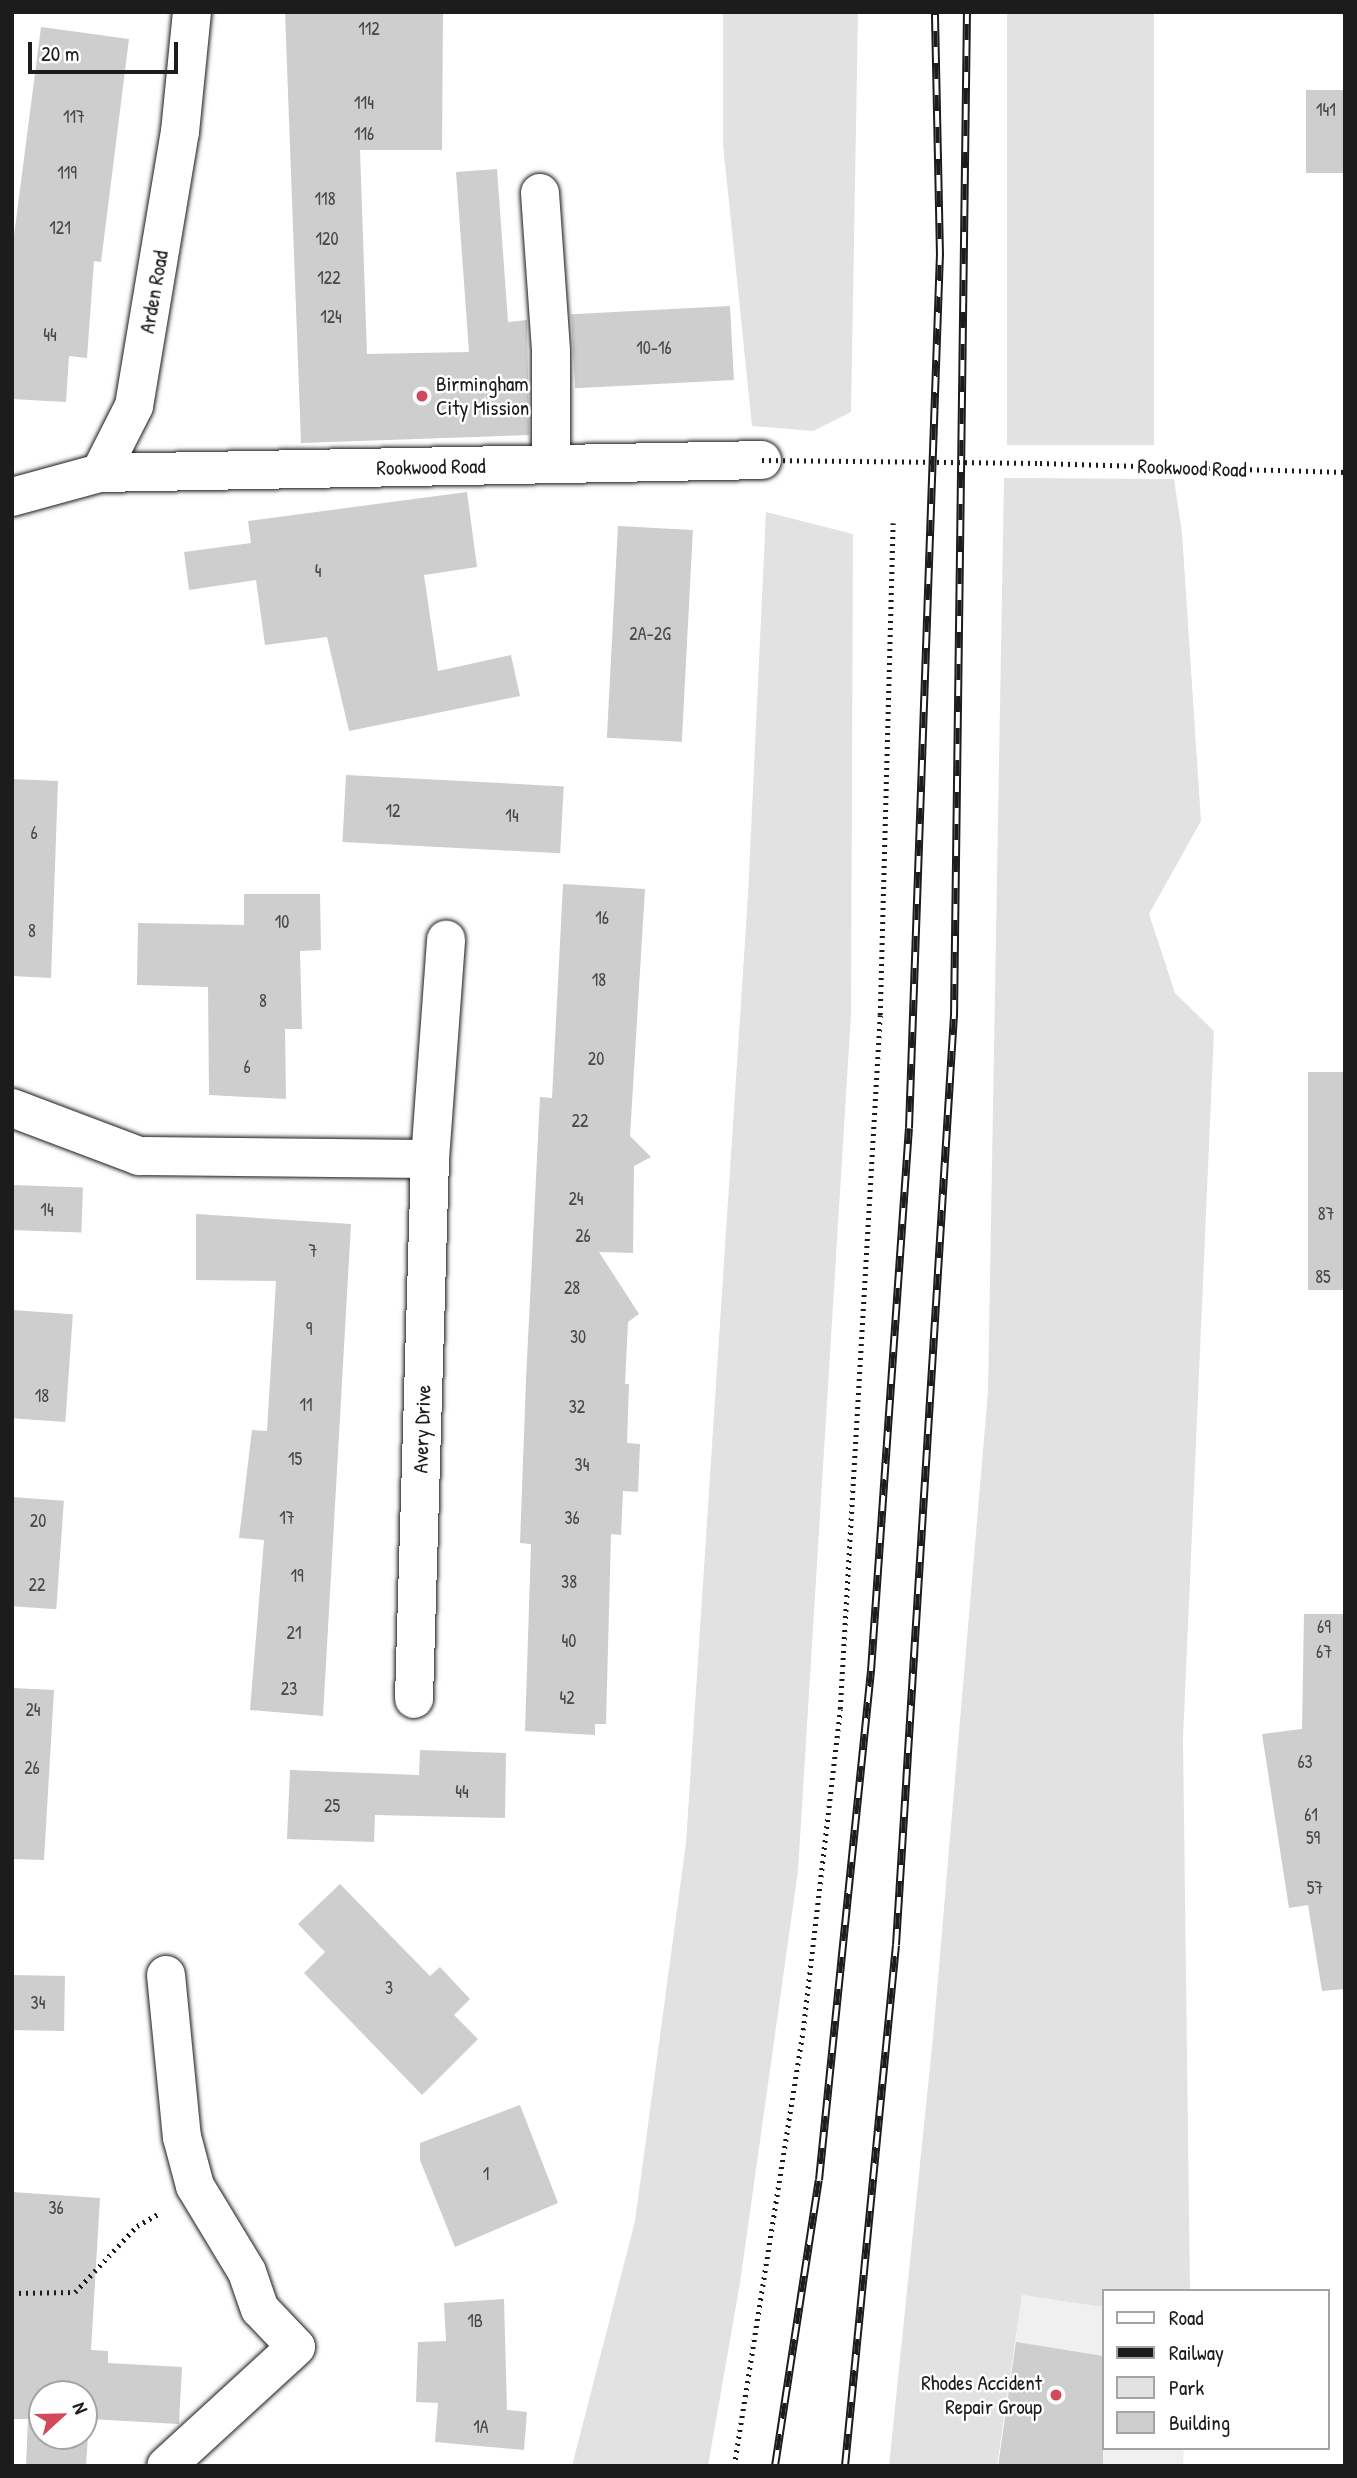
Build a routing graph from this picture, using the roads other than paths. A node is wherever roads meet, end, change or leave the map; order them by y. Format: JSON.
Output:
{"nodes":[{"id":1,"x":192,"y":12,"type":"edge"},
{"id":2,"x":540,"y":193,"type":"dead end"},
{"id":3,"x":762,"y":460,"type":"road end"},
{"id":4,"x":551,"y":464,"type":"junction"},
{"id":5,"x":100,"y":473,"type":"junction"},
{"id":6,"x":12,"y":497,"type":"edge"},
{"id":7,"x":446,"y":940,"type":"dead end"},
{"id":8,"x":12,"y":1108,"type":"edge"},
{"id":9,"x":430,"y":1159,"type":"junction"},
{"id":10,"x":414,"y":1699,"type":"dead end"},
{"id":11,"x":166,"y":1975,"type":"dead end"},
{"id":12,"x":166,"y":2466,"type":"edge"}],
"edges":[{"from":1,"to":5,"type":"street","name":"Arden Road"},
{"from":2,"to":4,"type":"street"},
{"from":3,"to":4,"type":"street","name":"Rookwood Road"},
{"from":4,"to":5,"type":"street","name":"Rookwood Road"},
{"from":5,"to":6,"type":"street"},
{"from":7,"to":9,"type":"street","name":"Avery Drive"},
{"from":8,"to":9,"type":"street"},
{"from":9,"to":10,"type":"street","name":"Avery Drive"},
{"from":11,"to":12,"type":"street"}]}
